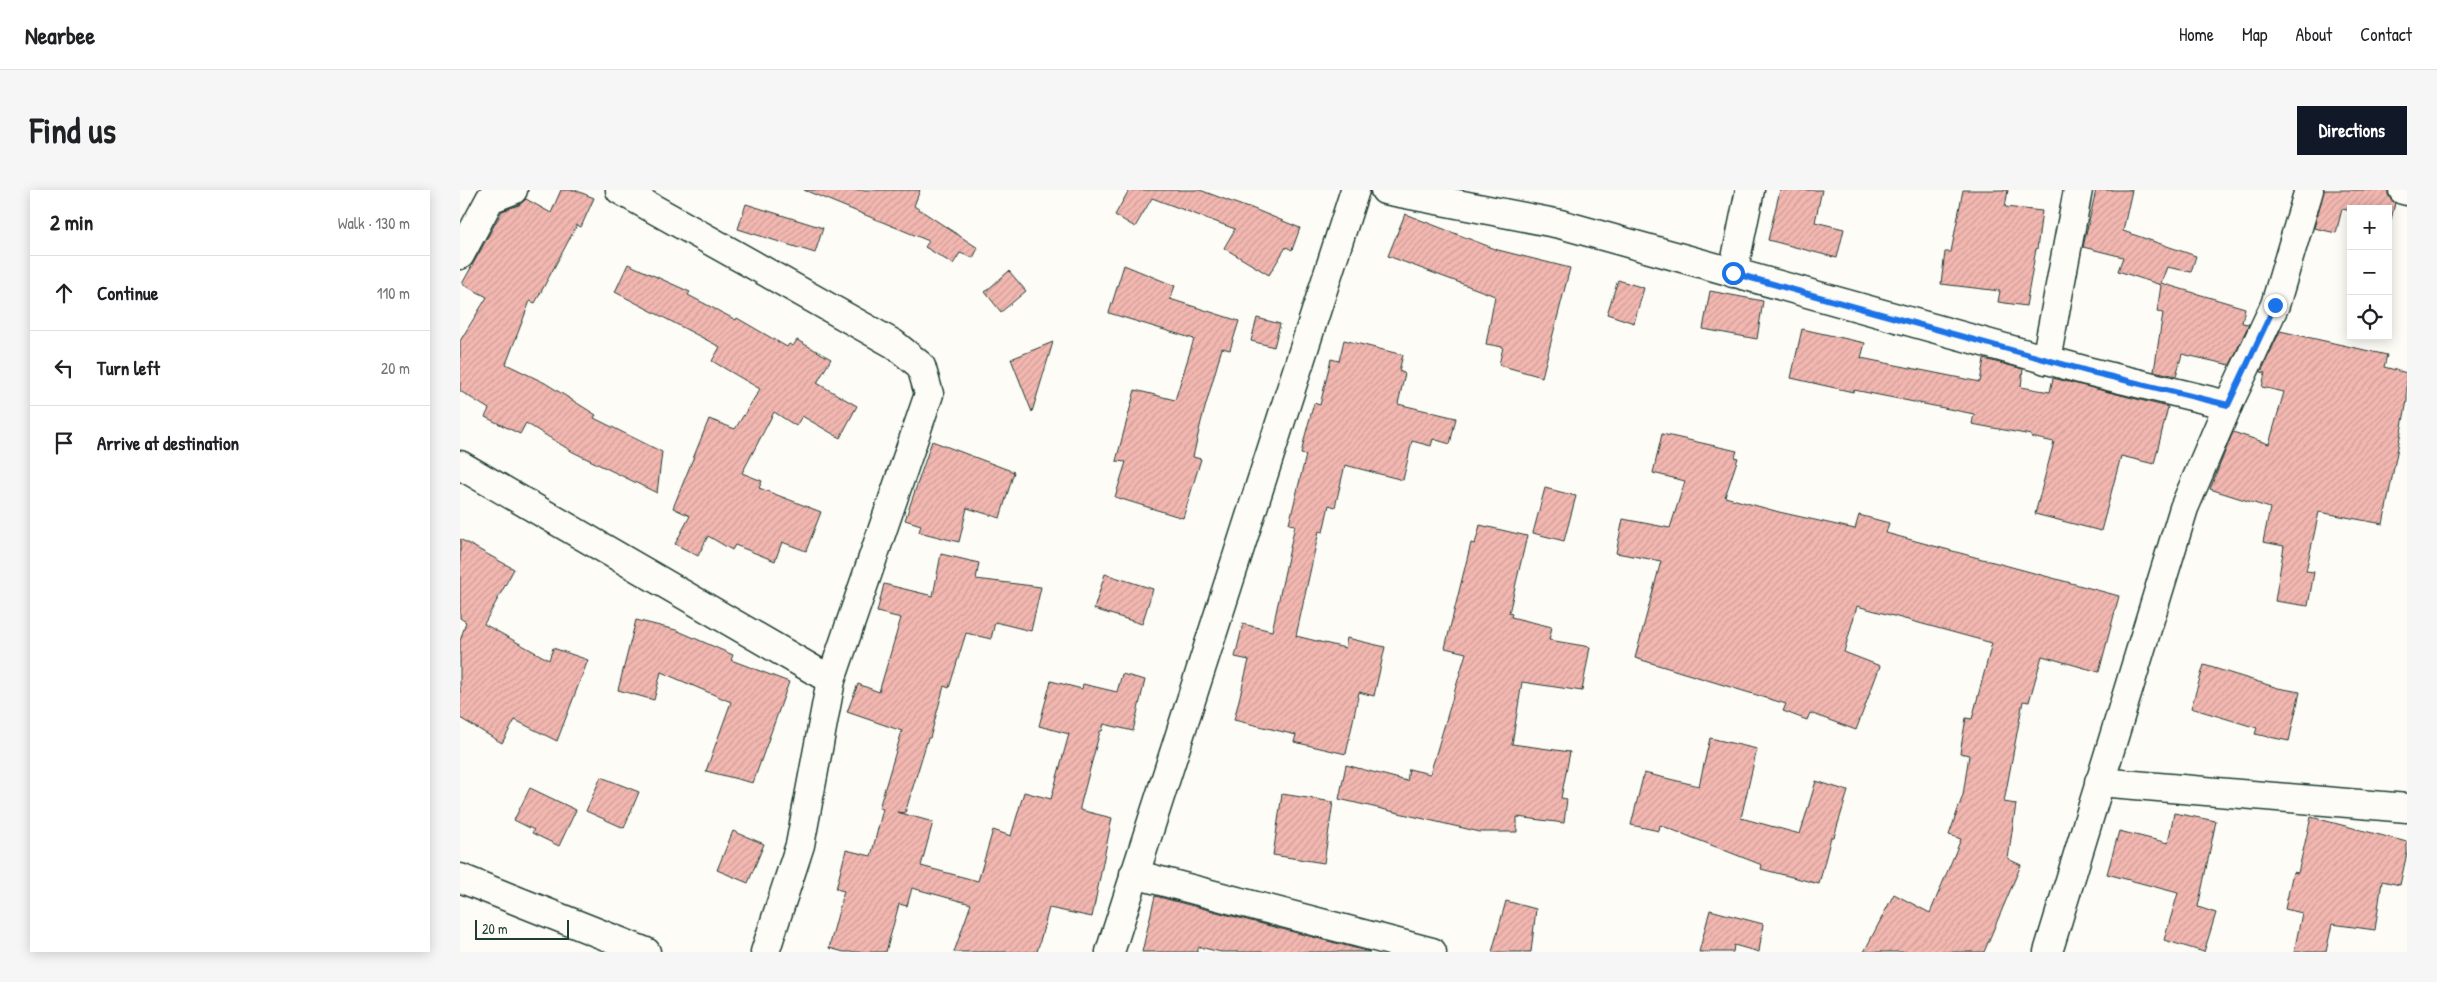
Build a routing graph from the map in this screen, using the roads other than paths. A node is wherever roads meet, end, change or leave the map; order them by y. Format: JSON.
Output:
{"nodes":[{"id":1,"x":513,"y":190,"type":"edge"},
{"id":2,"x":620,"y":190,"type":"edge"},
{"id":3,"x":1355,"y":190,"type":"edge"},
{"id":4,"x":1385,"y":190,"type":"edge"},
{"id":5,"x":1750,"y":190,"type":"edge"},
{"id":6,"x":2078,"y":190,"type":"edge"},
{"id":7,"x":2309,"y":190,"type":"edge"},
{"id":8,"x":2403,"y":190,"type":"edge"},
{"id":9,"x":2407,"y":192,"type":"edge"},
{"id":10,"x":460,"y":255,"type":"edge"},
{"id":11,"x":1733,"y":273,"type":"junction"},
{"id":12,"x":2046,"y":360,"type":"junction"},
{"id":13,"x":2228,"y":405,"type":"junction"},
{"id":14,"x":460,"y":465,"type":"edge"},
{"id":15,"x":831,"y":680,"type":"junction"},
{"id":16,"x":2099,"y":782,"type":"junction"},
{"id":17,"x":2407,"y":808,"type":"edge"},
{"id":18,"x":1134,"y":874,"type":"junction"},
{"id":19,"x":460,"y":878,"type":"edge"},
{"id":20,"x":646,"y":952,"type":"edge"},
{"id":21,"x":765,"y":952,"type":"edge"},
{"id":22,"x":1110,"y":952,"type":"edge"},
{"id":23,"x":1432,"y":952,"type":"edge"},
{"id":24,"x":2048,"y":952,"type":"edge"}],
"edges":[{"from":1,"to":10,"type":"street"},
{"from":2,"to":15,"type":"street"},
{"from":3,"to":18,"type":"street"},
{"from":4,"to":11,"type":"street"},
{"from":5,"to":11,"type":"street"},
{"from":6,"to":12,"type":"street"},
{"from":7,"to":13,"type":"street"},
{"from":8,"to":9,"type":"street"},
{"from":11,"to":12,"type":"street"},
{"from":12,"to":13,"type":"street"},
{"from":13,"to":16,"type":"street"},
{"from":14,"to":15,"type":"street"},
{"from":15,"to":21,"type":"street"},
{"from":16,"to":17,"type":"street"},
{"from":16,"to":24,"type":"street"},
{"from":18,"to":22,"type":"street"},
{"from":18,"to":23,"type":"street"},
{"from":19,"to":20,"type":"street"}]}
